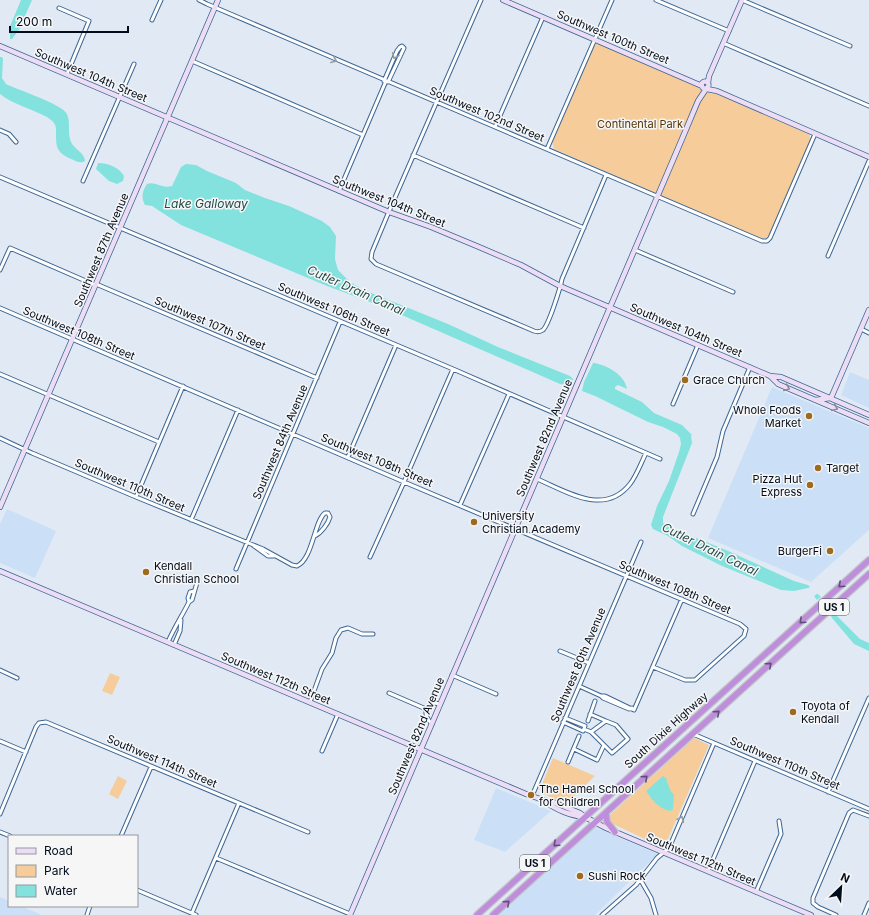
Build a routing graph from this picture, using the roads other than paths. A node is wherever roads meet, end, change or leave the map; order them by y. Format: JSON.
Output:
{"nodes":[{"id":1,"x":161,"y":0,"type":"edge"},
{"id":2,"x":199,"y":0,"type":"edge"},
{"id":3,"x":218,"y":0,"type":"edge"},
{"id":4,"x":481,"y":0,"type":"edge"},
{"id":5,"x":503,"y":0,"type":"edge"},
{"id":6,"x":612,"y":0,"type":"edge"},
{"id":7,"x":656,"y":0,"type":"edge"},
{"id":8,"x":742,"y":0,"type":"edge"},
{"id":9,"x":215,"y":7,"type":"junction"},
{"id":10,"x":59,"y":8,"type":"dead end"},
{"id":11,"x":543,"y":18,"type":"junction"},
{"id":12,"x":152,"y":20,"type":"dead end"},
{"id":13,"x":729,"y":31,"type":"junction"},
{"id":14,"x":595,"y":40,"type":"junction"},
{"id":15,"x":723,"y":43,"type":"junction"},
{"id":16,"x":0,"y":46,"type":"edge"},
{"id":17,"x":850,"y":46,"type":"dead end"},
{"id":18,"x":192,"y":61,"type":"junction"},
{"id":19,"x":134,"y":64,"type":"dead end"},
{"id":20,"x":67,"y":74,"type":"junction"},
{"id":21,"x":385,"y":81,"type":"junction"},
{"id":22,"x":705,"y":85,"type":"junction"},
{"id":23,"x":120,"y":97,"type":"junction"},
{"id":24,"x":436,"y":102,"type":"junction"},
{"id":25,"x":869,"y":106,"type":"edge"},
{"id":26,"x":168,"y":117,"type":"junction"},
{"id":27,"x":495,"y":127,"type":"junction"},
{"id":28,"x":0,"y":130,"type":"edge"},
{"id":29,"x":815,"y":134,"type":"junction"},
{"id":30,"x":363,"y":135,"type":"junction"},
{"id":31,"x":16,"y":142,"type":"dead end"},
{"id":32,"x":547,"y":150,"type":"junction"},
{"id":33,"x":413,"y":155,"type":"junction"},
{"id":34,"x":869,"y":157,"type":"edge"},
{"id":35,"x":869,"y":161,"type":"edge"},
{"id":36,"x":606,"y":175,"type":"junction"},
{"id":37,"x":0,"y":177,"type":"edge"},
{"id":38,"x":83,"y":181,"type":"dead end"},
{"id":39,"x":339,"y":191,"type":"junction"},
{"id":40,"x":657,"y":197,"type":"junction"},
{"id":41,"x":389,"y":212,"type":"junction"},
{"id":42,"x":120,"y":228,"type":"junction"},
{"id":43,"x":584,"y":228,"type":"junction"},
{"id":44,"x":635,"y":250,"type":"junction"},
{"id":45,"x":828,"y":256,"type":"dead end"},
{"id":46,"x":0,"y":270,"type":"edge"},
{"id":47,"x":96,"y":284,"type":"junction"},
{"id":48,"x":560,"y":286,"type":"junction"},
{"id":49,"x":733,"y":292,"type":"dead end"},
{"id":50,"x":610,"y":307,"type":"junction"},
{"id":51,"x":0,"y":308,"type":"edge"},
{"id":52,"x":869,"y":310,"type":"edge"},
{"id":53,"x":340,"y":322,"type":"junction"},
{"id":54,"x":864,"y":323,"type":"junction"},
{"id":55,"x":869,"y":325,"type":"edge"},
{"id":56,"x":861,"y":329,"type":"junction"},
{"id":57,"x":869,"y":333,"type":"edge"},
{"id":58,"x":72,"y":340,"type":"junction"},
{"id":59,"x":698,"y":345,"type":"junction"},
{"id":60,"x":396,"y":346,"type":"junction"},
{"id":61,"x":750,"y":368,"type":"junction"},
{"id":62,"x":453,"y":369,"type":"junction"},
{"id":63,"x":0,"y":374,"type":"edge"},
{"id":64,"x":770,"y":376,"type":"junction"},
{"id":65,"x":317,"y":378,"type":"junction"},
{"id":66,"x":183,"y":386,"type":"junction"},
{"id":67,"x":509,"y":394,"type":"junction"},
{"id":68,"x":48,"y":395,"type":"junction"},
{"id":69,"x":831,"y":398,"type":"junction"},
{"id":70,"x":815,"y":400,"type":"junction"},
{"id":71,"x":673,"y":404,"type":"dead end"},
{"id":72,"x":238,"y":410,"type":"junction"},
{"id":73,"x":869,"y":414,"type":"edge"},
{"id":74,"x":563,"y":418,"type":"junction"},
{"id":75,"x":869,"y":422,"type":"edge"},
{"id":76,"x":294,"y":434,"type":"junction"},
{"id":77,"x":0,"y":438,"type":"edge"},
{"id":78,"x":159,"y":442,"type":"junction"},
{"id":79,"x":25,"y":449,"type":"junction"},
{"id":80,"x":646,"y":453,"type":"junction"},
{"id":81,"x":348,"y":457,"type":"junction"},
{"id":82,"x":660,"y":459,"type":"dead end"},
{"id":83,"x":537,"y":479,"type":"junction"},
{"id":84,"x":404,"y":482,"type":"junction"},
{"id":85,"x":136,"y":497,"type":"junction"},
{"id":86,"x":460,"y":505,"type":"junction"},
{"id":87,"x":0,"y":507,"type":"edge"},
{"id":88,"x":693,"y":514,"type":"dead end"},
{"id":89,"x":192,"y":520,"type":"junction"},
{"id":90,"x":516,"y":528,"type":"junction"},
{"id":91,"x":314,"y":536,"type":"junction"},
{"id":92,"x":641,"y":542,"type":"dead end"},
{"id":93,"x":248,"y":543,"type":"junction"},
{"id":94,"x":370,"y":557,"type":"dead end"},
{"id":95,"x":869,"y":560,"type":"edge"},
{"id":96,"x":236,"y":569,"type":"dead end"},
{"id":97,"x":0,"y":571,"type":"edge"},
{"id":98,"x":869,"y":574,"type":"edge"},
{"id":99,"x":626,"y":576,"type":"junction"},
{"id":100,"x":198,"y":579,"type":"dead end"},
{"id":101,"x":682,"y":599,"type":"junction"},
{"id":102,"x":180,"y":620,"type":"junction"},
{"id":103,"x":373,"y":634,"type":"dead end"},
{"id":104,"x":168,"y":642,"type":"junction"},
{"id":105,"x":174,"y":644,"type":"junction"},
{"id":106,"x":560,"y":651,"type":"dead end"},
{"id":107,"x":589,"y":663,"type":"junction"},
{"id":108,"x":653,"y":667,"type":"junction"},
{"id":109,"x":0,"y":670,"type":"edge"},
{"id":110,"x":452,"y":676,"type":"junction"},
{"id":111,"x":17,"y":678,"type":"dead end"},
{"id":112,"x":579,"y":686,"type":"junction"},
{"id":113,"x":389,"y":693,"type":"dead end"},
{"id":114,"x":496,"y":694,"type":"dead end"},
{"id":115,"x":869,"y":698,"type":"edge"},
{"id":116,"x":595,"y":701,"type":"dead end"},
{"id":117,"x":310,"y":702,"type":"junction"},
{"id":118,"x":440,"y":704,"type":"junction"},
{"id":119,"x":426,"y":709,"type":"junction"},
{"id":120,"x":338,"y":714,"type":"junction"},
{"id":121,"x":590,"y":714,"type":"junction"},
{"id":122,"x":565,"y":718,"type":"junction"},
{"id":123,"x":588,"y":721,"type":"dead end"},
{"id":124,"x":606,"y":721,"type":"junction"},
{"id":125,"x":563,"y":722,"type":"junction"},
{"id":126,"x":432,"y":724,"type":"junction"},
{"id":127,"x":584,"y":729,"type":"junction"},
{"id":128,"x":683,"y":729,"type":"junction"},
{"id":129,"x":591,"y":732,"type":"junction"},
{"id":130,"x":693,"y":734,"type":"junction"},
{"id":131,"x":579,"y":736,"type":"dead end"},
{"id":132,"x":0,"y":741,"type":"edge"},
{"id":133,"x":714,"y":743,"type":"junction"},
{"id":134,"x":604,"y":745,"type":"junction"},
{"id":135,"x":421,"y":749,"type":"junction"},
{"id":136,"x":574,"y":749,"type":"junction"},
{"id":137,"x":322,"y":751,"type":"dead end"},
{"id":138,"x":26,"y":752,"type":"junction"},
{"id":139,"x":755,"y":760,"type":"junction"},
{"id":140,"x":568,"y":762,"type":"dead end"},
{"id":141,"x":151,"y":767,"type":"junction"},
{"id":142,"x":828,"y":792,"type":"junction"},
{"id":143,"x":532,"y":796,"type":"junction"},
{"id":144,"x":239,"y":803,"type":"junction"},
{"id":145,"x":865,"y":807,"type":"junction"},
{"id":146,"x":869,"y":809,"type":"edge"},
{"id":147,"x":606,"y":813,"type":"junction"},
{"id":148,"x":861,"y":813,"type":"junction"},
{"id":149,"x":0,"y":814,"type":"edge"},
{"id":150,"x":869,"y":816,"type":"edge"},
{"id":151,"x":585,"y":818,"type":"junction"},
{"id":152,"x":779,"y":821,"type":"dead end"},
{"id":153,"x":595,"y":823,"type":"junction"},
{"id":154,"x":308,"y":832,"type":"dead end"},
{"id":155,"x":615,"y":832,"type":"junction"},
{"id":156,"x":121,"y":835,"type":"edge"},
{"id":157,"x":663,"y":853,"type":"junction"},
{"id":158,"x":216,"y":858,"type":"junction"},
{"id":159,"x":708,"y":871,"type":"junction"},
{"id":160,"x":640,"y":879,"type":"junction"},
{"id":161,"x":138,"y":890,"type":"edge"},
{"id":162,"x":756,"y":892,"type":"junction"},
{"id":163,"x":869,"y":903,"type":"edge"},
{"id":164,"x":192,"y":913,"type":"junction"},
{"id":165,"x":196,"y":915,"type":"edge"},
{"id":166,"x":350,"y":915,"type":"edge"},
{"id":167,"x":477,"y":915,"type":"edge"},
{"id":168,"x":493,"y":915,"type":"edge"},
{"id":169,"x":602,"y":915,"type":"edge"},
{"id":170,"x":656,"y":915,"type":"edge"},
{"id":171,"x":811,"y":915,"type":"edge"},
{"id":172,"x":836,"y":915,"type":"edge"},
{"id":173,"x":864,"y":915,"type":"edge"}],
"edges":[{"from":1,"to":12,"type":"street"},
{"from":2,"to":9,"type":"street","name":"Southwest 102nd Street"},
{"from":3,"to":9,"type":"street","name":"Southwest 87th Avenue"},
{"from":4,"to":24,"type":"street"},
{"from":5,"to":11,"type":"street","name":"Southwest 100th Street"},
{"from":6,"to":14,"type":"street"},
{"from":7,"to":13,"type":"street"},
{"from":8,"to":13,"type":"street","name":"Southwest 82nd Avenue"},
{"from":8,"to":17,"type":"street"},
{"from":9,"to":18,"type":"street","name":"Southwest 87th Avenue"},
{"from":9,"to":21,"type":"street","name":"Southwest 102nd Street","one_way":true},
{"from":10,"to":20,"type":"street"},
{"from":11,"to":14,"type":"street","name":"Southwest 100th Street"},
{"from":11,"to":27,"type":"street"},
{"from":13,"to":15,"type":"street","name":"Southwest 82nd Avenue"},
{"from":14,"to":22,"type":"street","name":"Southwest 100th Street"},
{"from":14,"to":32,"type":"street"},
{"from":15,"to":22,"type":"street","name":"Southwest 82nd Avenue"},
{"from":15,"to":25,"type":"street"},
{"from":16,"to":20,"type":"street","name":"Southwest 104th Street"},
{"from":18,"to":26,"type":"street","name":"Southwest 87th Avenue"},
{"from":18,"to":30,"type":"street"},
{"from":19,"to":23,"type":"street"},
{"from":20,"to":23,"type":"street","name":"Southwest 104th Street"},
{"from":21,"to":21,"type":"street","one_way":true},
{"from":21,"to":24,"type":"street","name":"Southwest 102nd Street"},
{"from":21,"to":30,"type":"street"},
{"from":22,"to":29,"type":"street","name":"Southwest 100th Street"},
{"from":22,"to":40,"type":"street","name":"Southwest 82nd Avenue"},
{"from":23,"to":26,"type":"street","name":"Southwest 104th Street"},
{"from":23,"to":38,"type":"street"},
{"from":24,"to":27,"type":"street","name":"Southwest 102nd Street"},
{"from":24,"to":33,"type":"street"},
{"from":26,"to":39,"type":"street","name":"Southwest 104th Street"},
{"from":26,"to":42,"type":"street","name":"Southwest 87th Avenue"},
{"from":27,"to":32,"type":"street","name":"Southwest 102nd Street"},
{"from":28,"to":31,"type":"street"},
{"from":29,"to":34,"type":"street","name":"Southwest 100th Street"},
{"from":29,"to":40,"type":"street","name":"Southwest 102nd Street"},
{"from":30,"to":39,"type":"street"},
{"from":32,"to":36,"type":"street","name":"Southwest 102nd Street"},
{"from":33,"to":41,"type":"street"},
{"from":33,"to":43,"type":"street"},
{"from":35,"to":45,"type":"street"},
{"from":36,"to":40,"type":"street","name":"Southwest 102nd Street"},
{"from":36,"to":43,"type":"street"},
{"from":37,"to":42,"type":"street","name":"Southwest 106th Street"},
{"from":39,"to":41,"type":"street","name":"Southwest 104th Street"},
{"from":40,"to":44,"type":"street","name":"Southwest 82nd Avenue"},
{"from":41,"to":48,"type":"street","name":"Southwest 104th Street"},
{"from":41,"to":48,"type":"street"},
{"from":42,"to":47,"type":"street","name":"Southwest 87th Avenue"},
{"from":42,"to":53,"type":"street","name":"Southwest 106th Street"},
{"from":43,"to":48,"type":"street"},
{"from":44,"to":49,"type":"street"},
{"from":44,"to":50,"type":"street","name":"Southwest 82nd Avenue"},
{"from":46,"to":47,"type":"street","name":"Southwest 107th Street"},
{"from":47,"to":58,"type":"street","name":"Southwest 87th Avenue"},
{"from":47,"to":65,"type":"street","name":"Southwest 107th Street"},
{"from":48,"to":50,"type":"street","name":"Southwest 104th Street"},
{"from":50,"to":59,"type":"street","name":"Southwest 104th Street"},
{"from":50,"to":74,"type":"street","name":"Southwest 82nd Avenue"},
{"from":51,"to":58,"type":"street","name":"Southwest 108th Street"},
{"from":52,"to":54,"type":"street"},
{"from":53,"to":60,"type":"street","name":"Southwest 106th Street"},
{"from":53,"to":65,"type":"street","name":"Southwest 84th Avenue"},
{"from":54,"to":55,"type":"street"},
{"from":54,"to":56,"type":"street"},
{"from":56,"to":57,"type":"street"},
{"from":56,"to":69,"type":"street"},
{"from":58,"to":66,"type":"street","name":"Southwest 108th Street"},
{"from":58,"to":68,"type":"street","name":"Southwest 87th Avenue"},
{"from":59,"to":61,"type":"street","name":"Southwest 104th Street"},
{"from":59,"to":71,"type":"street"},
{"from":60,"to":62,"type":"street","name":"Southwest 106th Street"},
{"from":60,"to":81,"type":"street"},
{"from":61,"to":64,"type":"street","name":"Southwest 104th Street"},
{"from":61,"to":88,"type":"street"},
{"from":62,"to":67,"type":"street","name":"Southwest 106th Street"},
{"from":62,"to":84,"type":"street"},
{"from":63,"to":68,"type":"street"},
{"from":64,"to":69,"type":"street","name":"Southwest 104th Street"},
{"from":64,"to":70,"type":"street","name":"Southwest 104th Street","one_way":true},
{"from":65,"to":76,"type":"street","name":"Southwest 84th Avenue"},
{"from":66,"to":72,"type":"street","name":"Southwest 108th Street"},
{"from":66,"to":78,"type":"street"},
{"from":67,"to":74,"type":"street","name":"Southwest 106th Street"},
{"from":67,"to":86,"type":"street"},
{"from":68,"to":78,"type":"street"},
{"from":68,"to":79,"type":"street","name":"Southwest 87th Avenue"},
{"from":69,"to":70,"type":"street"},
{"from":69,"to":73,"type":"street","name":"Southwest 104th Street"},
{"from":70,"to":75,"type":"street","name":"Southwest 104th Street","one_way":true},
{"from":72,"to":76,"type":"street","name":"Southwest 108th Street"},
{"from":72,"to":89,"type":"street"},
{"from":74,"to":80,"type":"street","name":"Southwest 106th Street"},
{"from":74,"to":83,"type":"street","name":"Southwest 82nd Avenue"},
{"from":76,"to":81,"type":"street","name":"Southwest 108th Street"},
{"from":76,"to":93,"type":"street","name":"Southwest 84th Avenue"},
{"from":77,"to":79,"type":"street","name":"Southwest 110th Street"},
{"from":78,"to":85,"type":"street"},
{"from":79,"to":85,"type":"street","name":"Southwest 110th Street"},
{"from":79,"to":87,"type":"street","name":"Southwest 87th Avenue"},
{"from":80,"to":82,"type":"street","name":"Southwest 106th Street"},
{"from":80,"to":83,"type":"street"},
{"from":81,"to":84,"type":"street","name":"Southwest 108th Street"},
{"from":83,"to":90,"type":"street","name":"Southwest 82nd Avenue"},
{"from":84,"to":86,"type":"street","name":"Southwest 108th Street"},
{"from":84,"to":94,"type":"street"},
{"from":85,"to":89,"type":"street","name":"Southwest 110th Street"},
{"from":86,"to":90,"type":"street","name":"Southwest 108th Street"},
{"from":89,"to":93,"type":"street","name":"Southwest 110th Street"},
{"from":90,"to":99,"type":"street","name":"Southwest 108th Street"},
{"from":90,"to":110,"type":"street","name":"Southwest 82nd Avenue"},
{"from":91,"to":91,"type":"street"},
{"from":91,"to":93,"type":"street","name":"Southwest 110th Street"},
{"from":92,"to":99,"type":"street","name":"Southwest 80th Avenue"},
{"from":93,"to":96,"type":"street","name":"Southwest 84th Avenue"},
{"from":95,"to":128,"type":"highway","name":"South Dixie Highway","number":"US 1","one_way":true},
{"from":97,"to":104,"type":"street","name":"Southwest 112th Street"},
{"from":130,"to":98,"type":"highway","name":"South Dixie Highway","number":"US 1","one_way":true},
{"from":99,"to":101,"type":"street","name":"Southwest 108th Street"},
{"from":99,"to":107,"type":"street","name":"Southwest 80th Avenue"},
{"from":100,"to":102,"type":"street"},
{"from":101,"to":108,"type":"street"},
{"from":101,"to":108,"type":"street","name":"Southwest 108th Street"},
{"from":102,"to":104,"type":"street"},
{"from":102,"to":105,"type":"street"},
{"from":103,"to":117,"type":"street"},
{"from":104,"to":105,"type":"street","name":"Southwest 112th Street"},
{"from":105,"to":117,"type":"street","name":"Southwest 112th Street"},
{"from":106,"to":107,"type":"street"},
{"from":107,"to":112,"type":"street","name":"Southwest 80th Avenue"},
{"from":108,"to":112,"type":"street"},
{"from":109,"to":111,"type":"street"},
{"from":110,"to":114,"type":"street"},
{"from":110,"to":118,"type":"street","name":"Southwest 82nd Avenue"},
{"from":112,"to":122,"type":"street","name":"Southwest 80th Avenue"},
{"from":113,"to":119,"type":"street"},
{"from":115,"to":142,"type":"street"},
{"from":116,"to":121,"type":"street"},
{"from":117,"to":120,"type":"street","name":"Southwest 112th Street"},
{"from":118,"to":119,"type":"street"},
{"from":118,"to":126,"type":"street","name":"Southwest 82nd Avenue"},
{"from":119,"to":126,"type":"street"},
{"from":120,"to":135,"type":"street","name":"Southwest 112th Street"},
{"from":120,"to":137,"type":"street"},
{"from":121,"to":123,"type":"street"},
{"from":121,"to":124,"type":"street"},
{"from":122,"to":125,"type":"street","name":"Southwest 80th Avenue"},
{"from":122,"to":127,"type":"street"},
{"from":124,"to":129,"type":"street"},
{"from":124,"to":134,"type":"street"},
{"from":125,"to":127,"type":"street"},
{"from":125,"to":143,"type":"street","name":"Southwest 80th Avenue"},
{"from":126,"to":135,"type":"street","name":"Southwest 82nd Avenue"},
{"from":127,"to":129,"type":"street"},
{"from":128,"to":130,"type":"highway"},
{"from":128,"to":151,"type":"highway","name":"South Dixie Highway","number":"US 1"},
{"from":129,"to":134,"type":"street"},
{"from":130,"to":133,"type":"street","name":"Southwest 110th Street"},
{"from":147,"to":130,"type":"highway","name":"South Dixie Highway","number":"US 1","one_way":true},
{"from":131,"to":136,"type":"street"},
{"from":132,"to":138,"type":"street"},
{"from":133,"to":139,"type":"street","name":"Southwest 110th Street"},
{"from":157,"to":133,"type":"street","one_way":true},
{"from":134,"to":136,"type":"street"},
{"from":135,"to":143,"type":"street","name":"Southwest 112th Street"},
{"from":135,"to":166,"type":"street","name":"Southwest 82nd Avenue"},
{"from":136,"to":140,"type":"street"},
{"from":138,"to":141,"type":"street","name":"Southwest 114th Street"},
{"from":138,"to":149,"type":"street","name":"Southwest 114th Street"},
{"from":139,"to":142,"type":"street","name":"Southwest 110th Street"},
{"from":139,"to":159,"type":"street"},
{"from":141,"to":144,"type":"street","name":"Southwest 114th Street"},
{"from":141,"to":156,"type":"street"},
{"from":142,"to":145,"type":"street","name":"Southwest 110th Street"},
{"from":143,"to":151,"type":"street","name":"Southwest 112th Street"},
{"from":144,"to":154,"type":"street","name":"Southwest 114th Street"},
{"from":144,"to":158,"type":"street"},
{"from":145,"to":146,"type":"street","name":"Southwest 110th Street"},
{"from":145,"to":148,"type":"street"},
{"from":147,"to":153,"type":"highway","name":"South Dixie Highway","number":"US 1"},
{"from":147,"to":155,"type":"highway"},
{"from":148,"to":150,"type":"street"},
{"from":148,"to":172,"type":"street"},
{"from":151,"to":153,"type":"street","name":"Southwest 112th Street"},
{"from":151,"to":167,"type":"highway","name":"South Dixie Highway","number":"US 1","one_way":true},
{"from":152,"to":162,"type":"street"},
{"from":153,"to":155,"type":"street","name":"Southwest 112th Street"},
{"from":168,"to":153,"type":"highway","name":"South Dixie Highway","number":"US 1","one_way":true},
{"from":155,"to":157,"type":"street","name":"Southwest 112th Street"},
{"from":157,"to":159,"type":"street","name":"Southwest 112th Street"},
{"from":157,"to":160,"type":"street"},
{"from":158,"to":164,"type":"street"},
{"from":158,"to":166,"type":"street"},
{"from":159,"to":162,"type":"street","name":"Southwest 112th Street"},
{"from":160,"to":169,"type":"street"},
{"from":160,"to":170,"type":"street"},
{"from":161,"to":164,"type":"street"},
{"from":162,"to":171,"type":"street","name":"Southwest 112th Street"},
{"from":163,"to":173,"type":"street"},
{"from":164,"to":165,"type":"street"}]}
